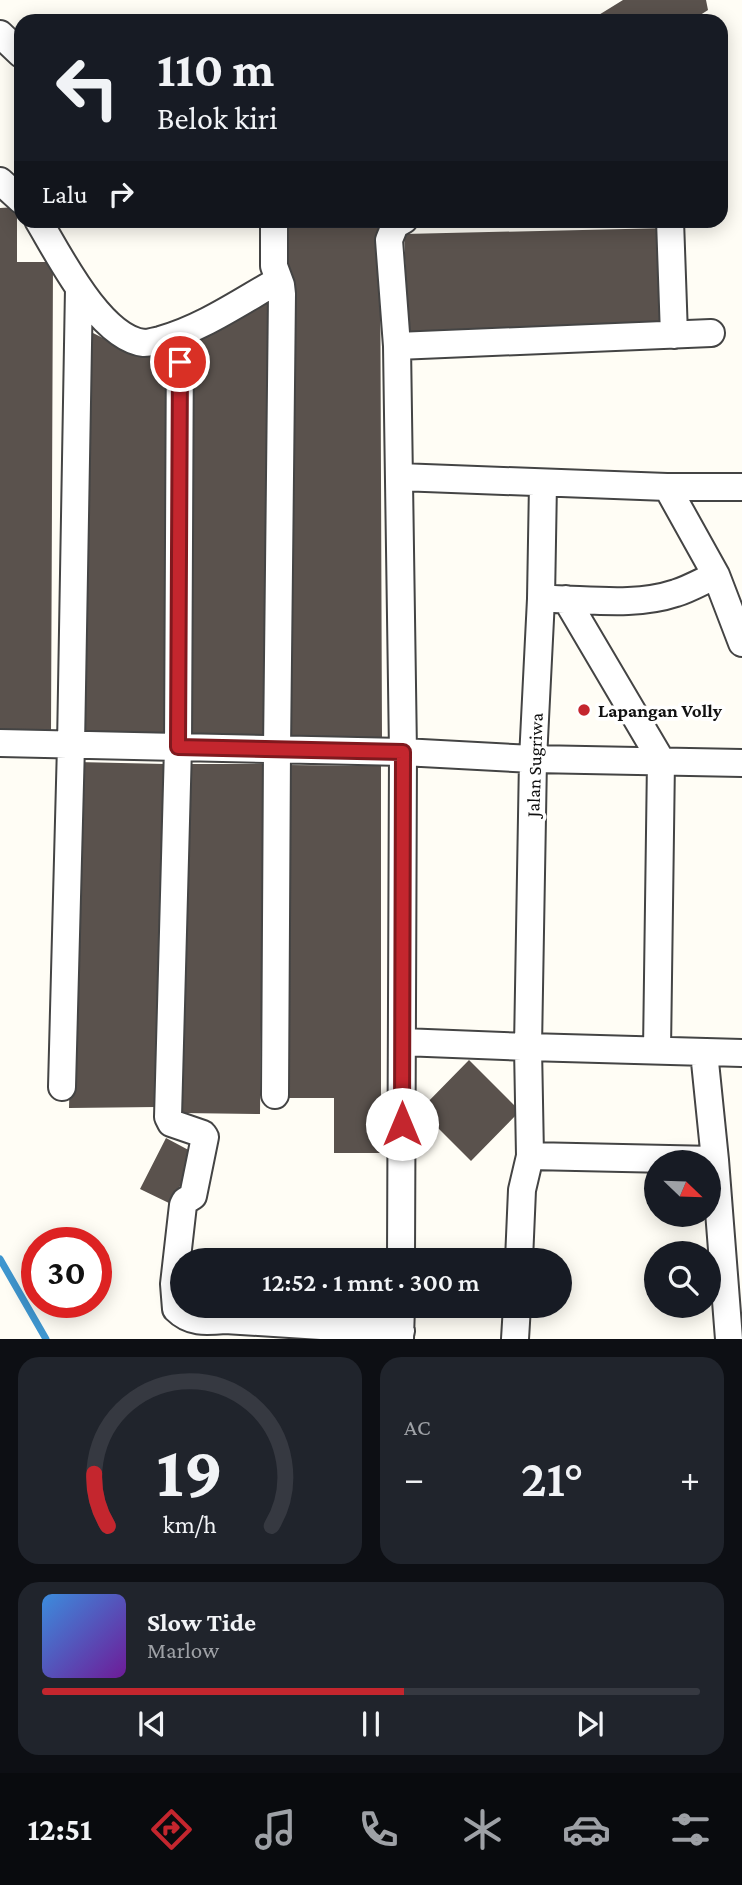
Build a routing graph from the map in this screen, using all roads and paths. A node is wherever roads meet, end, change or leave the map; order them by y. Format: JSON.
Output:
{"nodes":[{"id":1,"x":0,"y":34,"type":"edge"},
{"id":2,"x":14,"y":47,"type":"edge"},
{"id":3,"x":0,"y":181,"type":"edge"},
{"id":4,"x":14,"y":194,"type":"edge"},
{"id":5,"x":43,"y":228,"type":"edge"},
{"id":6,"x":274,"y":228,"type":"edge"},
{"id":7,"x":393,"y":228,"type":"edge"},
{"id":8,"x":670,"y":228,"type":"edge"},
{"id":9,"x":279,"y":280,"type":"junction"},
{"id":10,"x":79,"y":288,"type":"junction"},
{"id":11,"x":711,"y":333,"type":"dead end"},
{"id":12,"x":180,"y":334,"type":"junction"},
{"id":13,"x":674,"y":335,"type":"junction"},
{"id":14,"x":397,"y":346,"type":"junction"},
{"id":15,"x":399,"y":477,"type":"junction"},
{"id":16,"x":542,"y":483,"type":"junction"},
{"id":17,"x":667,"y":487,"type":"junction"},
{"id":18,"x":742,"y":487,"type":"edge"},
{"id":19,"x":716,"y":575,"type":"junction"},
{"id":20,"x":554,"y":599,"type":"junction"},
{"id":21,"x":742,"y":643,"type":"edge"},
{"id":22,"x":0,"y":743,"type":"edge"},
{"id":23,"x":71,"y":745,"type":"junction"},
{"id":24,"x":178,"y":747,"type":"junction"},
{"id":25,"x":277,"y":750,"type":"junction"},
{"id":26,"x":403,"y":752,"type":"junction"},
{"id":27,"x":533,"y":759,"type":"junction"},
{"id":28,"x":661,"y":760,"type":"junction"},
{"id":29,"x":742,"y":763,"type":"edge"},
{"id":30,"x":402,"y":1042,"type":"junction"},
{"id":31,"x":528,"y":1047,"type":"junction"},
{"id":32,"x":657,"y":1050,"type":"junction"},
{"id":33,"x":704,"y":1052,"type":"junction"},
{"id":34,"x":742,"y":1052,"type":"edge"},
{"id":35,"x":62,"y":1087,"type":"dead end"},
{"id":36,"x":275,"y":1095,"type":"dead end"},
{"id":37,"x":714,"y":1150,"type":"edge"},
{"id":38,"x":530,"y":1156,"type":"junction"},
{"id":39,"x":644,"y":1158,"type":"edge"},
{"id":40,"x":720,"y":1227,"type":"edge"},
{"id":41,"x":401,"y":1248,"type":"edge"},
{"id":42,"x":520,"y":1248,"type":"edge"},
{"id":43,"x":516,"y":1318,"type":"edge"},
{"id":44,"x":401,"y":1325,"type":"edge"},
{"id":45,"x":515,"y":1339,"type":"edge"},
{"id":46,"x":729,"y":1339,"type":"edge"}],
"edges":[{"from":1,"to":2,"type":"street"},
{"from":3,"to":4,"type":"street"},
{"from":5,"to":10,"type":"street"},
{"from":6,"to":9,"type":"street"},
{"from":7,"to":14,"type":"street"},
{"from":8,"to":13,"type":"street"},
{"from":9,"to":12,"type":"street"},
{"from":9,"to":25,"type":"street"},
{"from":10,"to":12,"type":"street"},
{"from":10,"to":23,"type":"street"},
{"from":11,"to":13,"type":"street"},
{"from":12,"to":24,"type":"street"},
{"from":13,"to":14,"type":"street"},
{"from":14,"to":15,"type":"street"},
{"from":15,"to":16,"type":"street"},
{"from":15,"to":26,"type":"street"},
{"from":16,"to":17,"type":"street"},
{"from":16,"to":20,"type":"street","name":"Jalan Sugriwa"},
{"from":17,"to":18,"type":"street"},
{"from":17,"to":19,"type":"street"},
{"from":19,"to":20,"type":"street"},
{"from":19,"to":21,"type":"street"},
{"from":20,"to":27,"type":"street","name":"Jalan Sugriwa"},
{"from":20,"to":28,"type":"street"},
{"from":22,"to":23,"type":"street"},
{"from":23,"to":24,"type":"street"},
{"from":23,"to":35,"type":"street"},
{"from":24,"to":25,"type":"street"},
{"from":24,"to":44,"type":"street"},
{"from":25,"to":26,"type":"street"},
{"from":25,"to":36,"type":"street"},
{"from":26,"to":27,"type":"street"},
{"from":26,"to":30,"type":"street"},
{"from":27,"to":28,"type":"street"},
{"from":27,"to":31,"type":"street","name":"Jalan Sugriwa"},
{"from":28,"to":29,"type":"street"},
{"from":28,"to":32,"type":"street"},
{"from":30,"to":31,"type":"street"},
{"from":30,"to":41,"type":"street"},
{"from":31,"to":32,"type":"street"},
{"from":31,"to":38,"type":"street","name":"Jalan Sugriwa"},
{"from":32,"to":33,"type":"street"},
{"from":33,"to":34,"type":"street"},
{"from":33,"to":37,"type":"street"},
{"from":38,"to":39,"type":"street"},
{"from":38,"to":42,"type":"street","name":"Jalan Sugriwa"},
{"from":40,"to":46,"type":"street"},
{"from":43,"to":45,"type":"street"}]}
